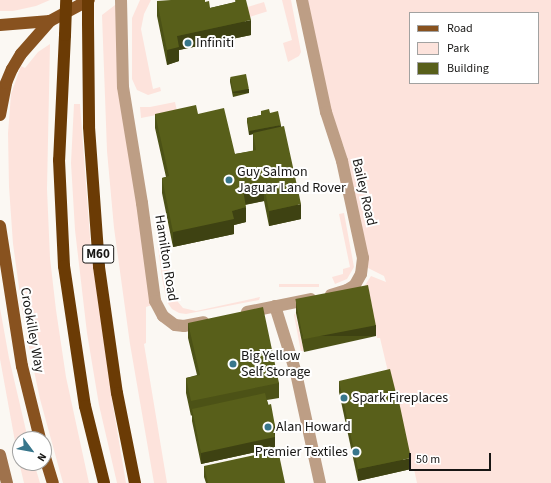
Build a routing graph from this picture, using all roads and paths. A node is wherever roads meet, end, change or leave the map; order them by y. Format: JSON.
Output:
{"nodes":[{"id":1,"x":66,"y":0,"type":"edge"},
{"id":2,"x":89,"y":0,"type":"edge"},
{"id":3,"x":121,"y":0,"type":"edge"},
{"id":4,"x":302,"y":0,"type":"edge"},
{"id":5,"x":50,"y":21,"type":"junction"},
{"id":6,"x":0,"y":25,"type":"edge"},
{"id":7,"x":0,"y":115,"type":"edge"},
{"id":8,"x":0,"y":226,"type":"edge"},
{"id":9,"x":275,"y":306,"type":"junction"},
{"id":10,"x":234,"y":315,"type":"edge"},
{"id":11,"x":219,"y":319,"type":"edge"},
{"id":12,"x":38,"y":431,"type":"edge"},
{"id":13,"x":0,"y":455,"type":"edge"},
{"id":14,"x":49,"y":471,"type":"edge"},
{"id":15,"x":7,"y":483,"type":"edge"},
{"id":16,"x":53,"y":483,"type":"edge"},
{"id":17,"x":104,"y":483,"type":"edge"},
{"id":18,"x":135,"y":483,"type":"edge"},
{"id":19,"x":320,"y":483,"type":"edge"}],
"edges":[{"from":1,"to":17,"type":"highway","number":"M60","bridge":true},
{"from":2,"to":5,"type":"main road"},
{"from":2,"to":18,"type":"highway","number":"M60","bridge":true},
{"from":3,"to":11,"type":"street","name":"Hamilton Road"},
{"from":4,"to":9,"type":"street","name":"Bailey Road"},
{"from":5,"to":6,"type":"main road"},
{"from":5,"to":7,"type":"main road"},
{"from":8,"to":12,"type":"main road","name":"Crookilley Way"},
{"from":9,"to":10,"type":"street"},
{"from":9,"to":19,"type":"street"},
{"from":13,"to":15,"type":"street"},
{"from":14,"to":16,"type":"main road"}]}
